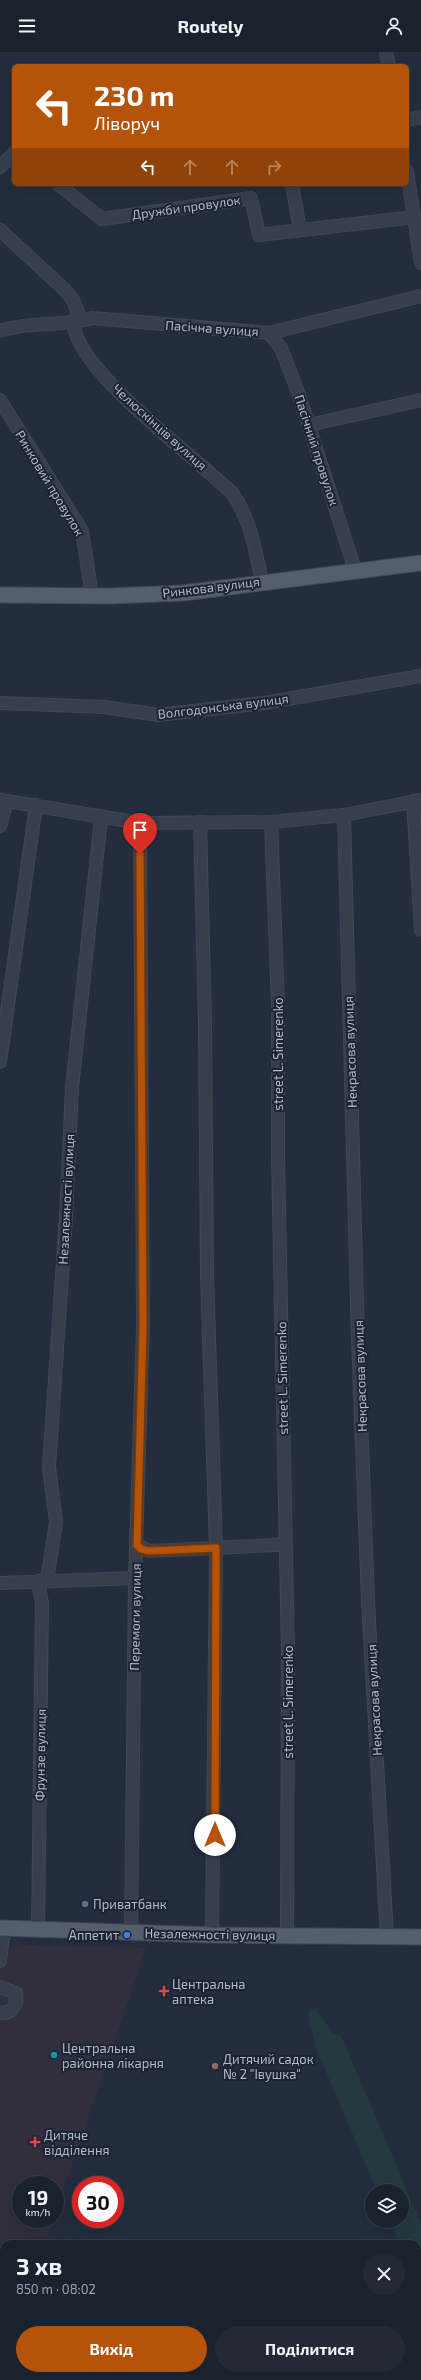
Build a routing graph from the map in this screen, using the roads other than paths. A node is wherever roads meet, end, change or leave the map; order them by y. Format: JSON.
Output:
{"nodes":[{"id":1,"x":386,"y":52,"type":"edge"},
{"id":2,"x":389,"y":64,"type":"edge"},
{"id":3,"x":421,"y":117,"type":"edge"},
{"id":4,"x":409,"y":120,"type":"edge"},
{"id":5,"x":12,"y":156,"type":"edge"},
{"id":6,"x":0,"y":167,"type":"edge"},
{"id":7,"x":409,"y":182,"type":"edge"},
{"id":8,"x":61,"y":186,"type":"edge"},
{"id":9,"x":292,"y":186,"type":"edge"},
{"id":10,"x":415,"y":217,"type":"junction"},
{"id":11,"x":0,"y":230,"type":"edge"},
{"id":12,"x":300,"y":230,"type":"junction"},
{"id":13,"x":421,"y":263,"type":"edge"},
{"id":14,"x":421,"y":296,"type":"edge"},
{"id":15,"x":74,"y":323,"type":"junction"},
{"id":16,"x":0,"y":331,"type":"edge"},
{"id":17,"x":269,"y":333,"type":"junction"},
{"id":18,"x":0,"y":400,"type":"edge"},
{"id":19,"x":421,"y":400,"type":"edge"},
{"id":20,"x":309,"y":425,"type":"junction"},
{"id":21,"x":421,"y":563,"type":"edge"},
{"id":22,"x":356,"y":573,"type":"junction"},
{"id":23,"x":262,"y":582,"type":"junction"},
{"id":24,"x":0,"y":595,"type":"edge"},
{"id":25,"x":92,"y":595,"type":"junction"},
{"id":26,"x":421,"y":676,"type":"edge"},
{"id":27,"x":0,"y":703,"type":"edge"},
{"id":28,"x":417,"y":800,"type":"edge"},
{"id":29,"x":4,"y":801,"type":"edge"},
{"id":30,"x":36,"y":805,"type":"junction"},
{"id":31,"x":344,"y":815,"type":"junction"},
{"id":32,"x":100,"y":818,"type":"junction"},
{"id":33,"x":200,"y":822,"type":"junction"},
{"id":34,"x":271,"y":822,"type":"junction"},
{"id":35,"x":140,"y":823,"type":"junction"},
{"id":36,"x":0,"y":826,"type":"edge"},
{"id":37,"x":421,"y":930,"type":"edge"},
{"id":38,"x":0,"y":1062,"type":"edge"},
{"id":39,"x":285,"y":1543,"type":"junction"},
{"id":40,"x":137,"y":1545,"type":"junction"},
{"id":41,"x":216,"y":1548,"type":"junction"},
{"id":42,"x":135,"y":1578,"type":"junction"},
{"id":43,"x":42,"y":1581,"type":"junction"},
{"id":44,"x":0,"y":1583,"type":"edge"},
{"id":45,"x":2,"y":1928,"type":"edge"},
{"id":46,"x":38,"y":1930,"type":"junction"},
{"id":47,"x":131,"y":1932,"type":"junction"},
{"id":48,"x":212,"y":1935,"type":"junction"},
{"id":49,"x":287,"y":1935,"type":"junction"},
{"id":50,"x":387,"y":1937,"type":"junction"},
{"id":51,"x":421,"y":1937,"type":"edge"},
{"id":52,"x":0,"y":1961,"type":"edge"},
{"id":53,"x":0,"y":1986,"type":"edge"},
{"id":54,"x":0,"y":2013,"type":"edge"}],
"edges":[{"from":1,"to":2,"type":"street"},
{"from":3,"to":4,"type":"street"},
{"from":5,"to":6,"type":"street"},
{"from":7,"to":10,"type":"street"},
{"from":8,"to":12,"type":"street","name":"Дружби провулок"},
{"from":9,"to":12,"type":"street"},
{"from":10,"to":12,"type":"street","name":"Дружби провулок"},
{"from":10,"to":13,"type":"street"},
{"from":11,"to":15,"type":"street","name":"Челюскінців вулиця"},
{"from":14,"to":17,"type":"street","name":"Пасічна вулиця"},
{"from":15,"to":16,"type":"street","name":"Пасічна вулиця"},
{"from":15,"to":17,"type":"street","name":"Пасічна вулиця"},
{"from":15,"to":23,"type":"street","name":"Челюскінців вулиця"},
{"from":17,"to":20,"type":"street","name":"Пасічний провулок"},
{"from":18,"to":25,"type":"street","name":"Ринковий провулок"},
{"from":19,"to":20,"type":"street"},
{"from":20,"to":22,"type":"street","name":"Пасічний провулок"},
{"from":21,"to":22,"type":"main road","name":"Ринкова вулиця"},
{"from":22,"to":23,"type":"main road","name":"Ринкова вулиця"},
{"from":23,"to":25,"type":"main road","name":"Ринкова вулиця"},
{"from":24,"to":25,"type":"main road","name":"Ринкова вулиця"},
{"from":26,"to":27,"type":"street","name":"Волгодонська вулиця"},
{"from":28,"to":31,"type":"street"},
{"from":28,"to":37,"type":"street"},
{"from":29,"to":30,"type":"street"},
{"from":29,"to":36,"type":"street"},
{"from":30,"to":32,"type":"street"},
{"from":30,"to":38,"type":"street"},
{"from":31,"to":34,"type":"street"},
{"from":31,"to":50,"type":"street","name":"Некрасова вулиця"},
{"from":32,"to":35,"type":"street"},
{"from":32,"to":43,"type":"street","name":"Незалежності вулиця"},
{"from":33,"to":34,"type":"street"},
{"from":33,"to":35,"type":"street"},
{"from":33,"to":41,"type":"street"},
{"from":34,"to":39,"type":"street","name":"street L. Simerenko"},
{"from":35,"to":40,"type":"street","name":"Перемоги вулиця"},
{"from":39,"to":41,"type":"street"},
{"from":39,"to":49,"type":"street","name":"street L. Simerenko"},
{"from":40,"to":41,"type":"street"},
{"from":40,"to":42,"type":"street","name":"Перемоги вулиця"},
{"from":41,"to":48,"type":"street"},
{"from":42,"to":43,"type":"street"},
{"from":42,"to":47,"type":"street","name":"Перемоги вулиця"},
{"from":43,"to":44,"type":"street"},
{"from":43,"to":46,"type":"street","name":"Фрунзе вулиця"},
{"from":45,"to":46,"type":"main road","name":"Незалежності вулиця"},
{"from":45,"to":52,"type":"street"},
{"from":46,"to":47,"type":"main road","name":"Незалежності вулиця"},
{"from":47,"to":48,"type":"main road","name":"Незалежності вулиця"},
{"from":48,"to":49,"type":"main road","name":"Незалежності вулиця"},
{"from":49,"to":50,"type":"main road","name":"Незалежності вулиця"},
{"from":50,"to":51,"type":"main road","name":"Незалежності вулиця"},
{"from":53,"to":54,"type":"street"}]}
